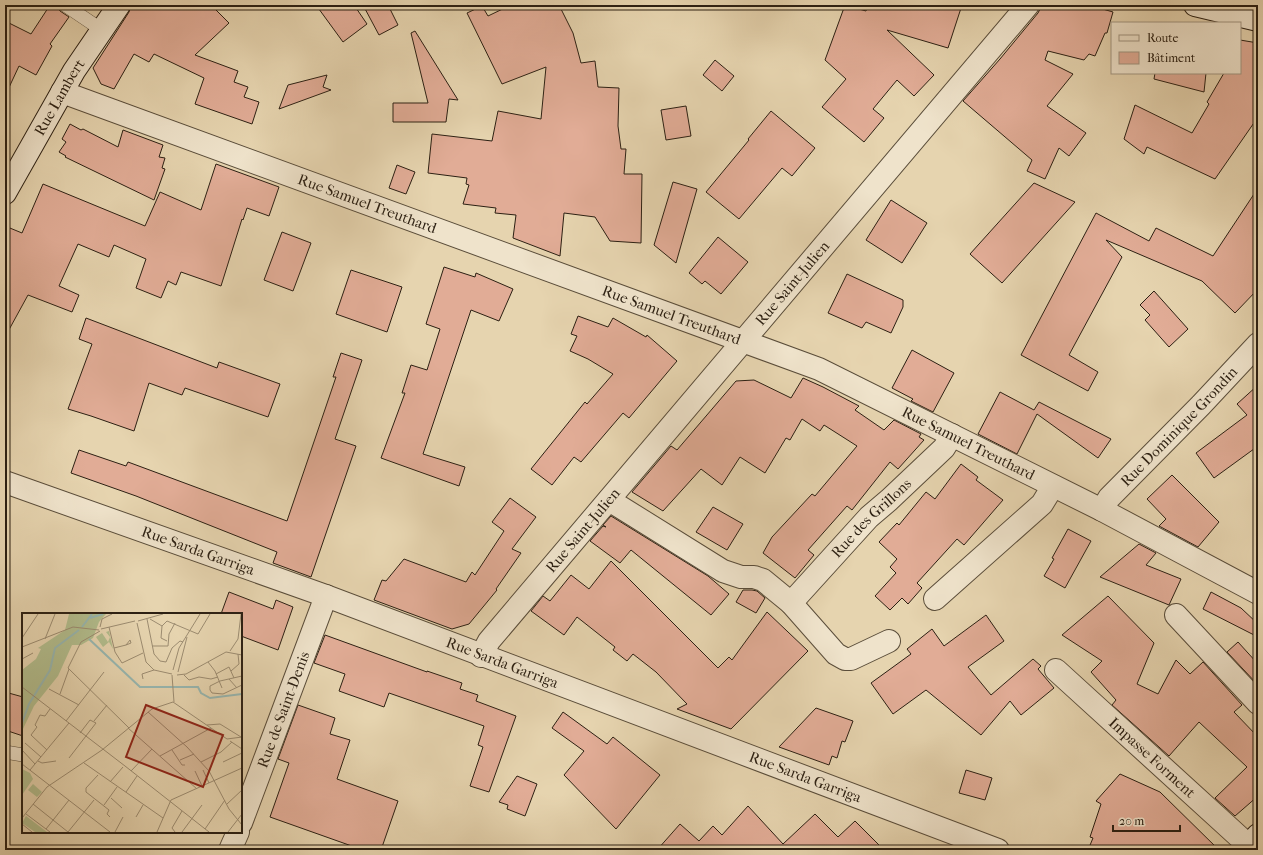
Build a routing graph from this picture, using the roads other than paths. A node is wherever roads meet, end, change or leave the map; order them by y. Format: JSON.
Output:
{"nodes":[{"id":1,"x":65,"y":5,"type":"edge"},
{"id":2,"x":119,"y":5,"type":"edge"},
{"id":3,"x":1028,"y":5,"type":"edge"},
{"id":4,"x":1195,"y":5,"type":"edge"},
{"id":5,"x":1258,"y":20,"type":"edge"},
{"id":6,"x":102,"y":30,"type":"junction"},
{"id":7,"x":62,"y":92,"type":"junction"},
{"id":8,"x":5,"y":193,"type":"edge"},
{"id":9,"x":743,"y":341,"type":"junction"},
{"id":10,"x":1258,"y":344,"type":"edge"},
{"id":11,"x":952,"y":434,"type":"junction"},
{"id":12,"x":5,"y":482,"type":"edge"},
{"id":13,"x":1053,"y":486,"type":"junction"},
{"id":14,"x":609,"y":500,"type":"junction"},
{"id":15,"x":1102,"y":510,"type":"junction"},
{"id":16,"x":1258,"y":593,"type":"edge"},
{"id":17,"x":326,"y":596,"type":"junction"},
{"id":18,"x":936,"y":599,"type":"dead end"},
{"id":19,"x":791,"y":603,"type":"junction"},
{"id":20,"x":1176,"y":615,"type":"dead end"},
{"id":21,"x":889,"y":641,"type":"dead end"},
{"id":22,"x":481,"y":656,"type":"junction"},
{"id":23,"x":1056,"y":670,"type":"dead end"},
{"id":24,"x":1258,"y":703,"type":"edge"},
{"id":25,"x":5,"y":752,"type":"edge"},
{"id":26,"x":22,"y":755,"type":"edge"},
{"id":27,"x":242,"y":820,"type":"edge"},
{"id":28,"x":238,"y":833,"type":"edge"},
{"id":29,"x":1250,"y":844,"type":"edge"},
{"id":30,"x":230,"y":850,"type":"edge"},
{"id":31,"x":998,"y":850,"type":"edge"}],
"edges":[{"from":1,"to":6,"type":"lane"},
{"from":2,"to":6,"type":"street","name":"Rue Lambert"},
{"from":3,"to":9,"type":"street","name":"Rue Saint-Julien"},
{"from":4,"to":5,"type":"street"},
{"from":6,"to":7,"type":"street","name":"Rue Lambert"},
{"from":7,"to":8,"type":"street","name":"Rue Lambert"},
{"from":7,"to":9,"type":"street","name":"Rue Samuel Treuthard"},
{"from":9,"to":11,"type":"street","name":"Rue Samuel Treuthard"},
{"from":9,"to":14,"type":"street","name":"Rue Saint-Julien"},
{"from":10,"to":15,"type":"street","name":"Rue Dominique Grondin"},
{"from":11,"to":13,"type":"street","name":"Rue Samuel Treuthard"},
{"from":11,"to":19,"type":"street","name":"Rue des Grillons"},
{"from":12,"to":17,"type":"street","name":"Rue Sarda Garriga"},
{"from":13,"to":15,"type":"street","name":"Rue Samuel Treuthard"},
{"from":13,"to":18,"type":"street"},
{"from":14,"to":19,"type":"street"},
{"from":14,"to":22,"type":"street","name":"Rue Saint-Julien"},
{"from":15,"to":16,"type":"street","name":"Rue Samuel Treuthard"},
{"from":17,"to":22,"type":"street","name":"Rue Sarda Garriga"},
{"from":17,"to":27,"type":"street","name":"Rue de Saint-Denis"},
{"from":19,"to":21,"type":"street"},
{"from":20,"to":24,"type":"street"},
{"from":22,"to":31,"type":"street","name":"Rue Sarda Garriga"},
{"from":23,"to":29,"type":"street","name":"Impasse Forment"},
{"from":25,"to":26,"type":"lane"},
{"from":28,"to":30,"type":"street"}]}
